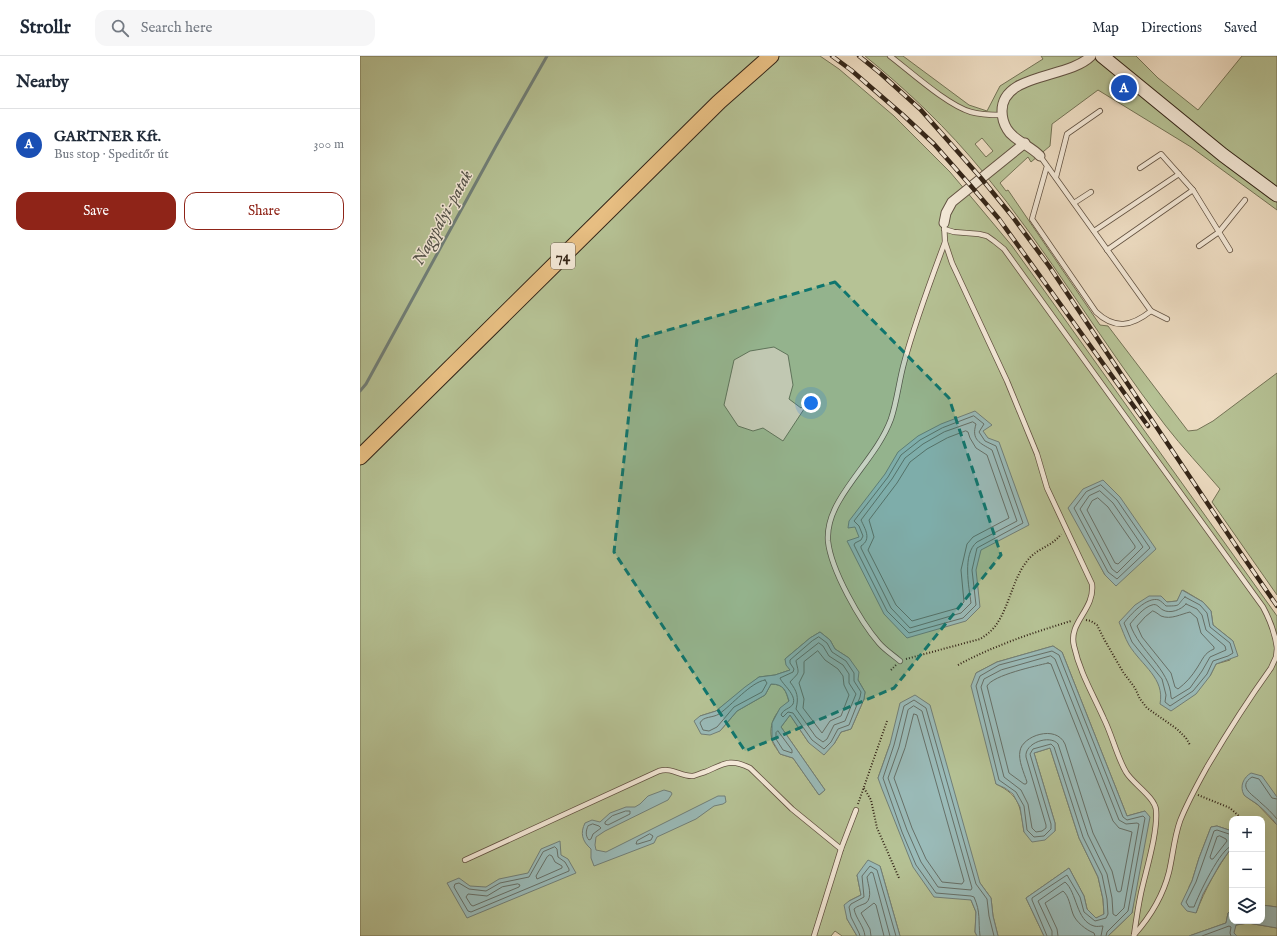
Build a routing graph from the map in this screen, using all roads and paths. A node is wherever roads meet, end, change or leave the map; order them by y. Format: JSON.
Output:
{"nodes":[{"id":1,"x":890,"y":56,"type":"edge"},
{"id":2,"x":1091,"y":56,"type":"edge"},
{"id":3,"x":1102,"y":56,"type":"edge"},
{"id":4,"x":770,"y":57,"type":"edge"},
{"id":5,"x":1100,"y":111,"type":"dead end"},
{"id":6,"x":1002,"y":115,"type":"junction"},
{"id":7,"x":1025,"y":143,"type":"junction"},
{"id":8,"x":1040,"y":156,"type":"joint"},
{"id":9,"x":1047,"y":166,"type":"junction"},
{"id":10,"x":1140,"y":168,"type":"dead end"},
{"id":11,"x":1179,"y":174,"type":"junction"},
{"id":12,"x":1056,"y":177,"type":"junction"},
{"id":13,"x":1193,"y":190,"type":"junction"},
{"id":14,"x":1091,"y":192,"type":"dead end"},
{"id":15,"x":1277,"y":195,"type":"edge"},
{"id":16,"x":1245,"y":200,"type":"dead end"},
{"id":17,"x":1074,"y":203,"type":"junction"},
{"id":18,"x":944,"y":226,"type":"junction"},
{"id":19,"x":1094,"y":231,"type":"junction"},
{"id":20,"x":1219,"y":232,"type":"junction"},
{"id":21,"x":945,"y":242,"type":"junction"},
{"id":22,"x":1199,"y":246,"type":"dead end"},
{"id":23,"x":1107,"y":250,"type":"junction"},
{"id":24,"x":1230,"y":250,"type":"dead end"},
{"id":25,"x":1151,"y":312,"type":"junction"},
{"id":26,"x":1167,"y":319,"type":"dead end"},
{"id":27,"x":360,"y":457,"type":"edge"},
{"id":28,"x":1065,"y":529,"type":"junction"},
{"id":29,"x":1080,"y":618,"type":"junction"},
{"id":30,"x":1277,"y":648,"type":"edge"},
{"id":31,"x":900,"y":661,"type":"joint"},
{"id":32,"x":958,"y":665,"type":"dead end"},
{"id":33,"x":887,"y":721,"type":"dead end"},
{"id":34,"x":1190,"y":745,"type":"dead end"},
{"id":35,"x":864,"y":788,"type":"junction"},
{"id":36,"x":1193,"y":793,"type":"junction"},
{"id":37,"x":856,"y":810,"type":"joint"},
{"id":38,"x":1239,"y":816,"type":"edge"},
{"id":39,"x":841,"y":850,"type":"junction"},
{"id":40,"x":465,"y":860,"type":"dead end"},
{"id":41,"x":899,"y":878,"type":"dead end"},
{"id":42,"x":814,"y":936,"type":"edge"},
{"id":43,"x":1134,"y":936,"type":"edge"}],
"edges":[{"from":1,"to":6,"type":"lane"},
{"from":2,"to":6,"type":"street"},
{"from":3,"to":15,"type":"main road"},
{"from":4,"to":27,"type":"main road","number":"74"},
{"from":5,"to":12,"type":"lane"},
{"from":6,"to":7,"type":"street"},
{"from":7,"to":8,"type":"street"},
{"from":7,"to":18,"type":"street"},
{"from":8,"to":9,"type":"lane"},
{"from":9,"to":12,"type":"lane"},
{"from":9,"to":25,"type":"lane"},
{"from":10,"to":11,"type":"lane"},
{"from":11,"to":13,"type":"lane"},
{"from":11,"to":19,"type":"lane"},
{"from":12,"to":17,"type":"lane"},
{"from":13,"to":20,"type":"lane"},
{"from":13,"to":23,"type":"lane"},
{"from":14,"to":17,"type":"lane"},
{"from":16,"to":20,"type":"lane"},
{"from":17,"to":19,"type":"lane"},
{"from":18,"to":21,"type":"lane"},
{"from":18,"to":30,"type":"lane"},
{"from":19,"to":23,"type":"lane"},
{"from":20,"to":22,"type":"lane"},
{"from":20,"to":24,"type":"lane"},
{"from":21,"to":28,"type":"lane"},
{"from":21,"to":31,"type":"lane"},
{"from":23,"to":25,"type":"lane"},
{"from":25,"to":26,"type":"lane"},
{"from":28,"to":29,"type":"lane"},
{"from":28,"to":31,"type":"path"},
{"from":29,"to":32,"type":"path"},
{"from":29,"to":34,"type":"path"},
{"from":29,"to":43,"type":"lane"},
{"from":30,"to":36,"type":"lane"},
{"from":33,"to":35,"type":"path"},
{"from":35,"to":37,"type":"path"},
{"from":35,"to":41,"type":"path"},
{"from":36,"to":38,"type":"path"},
{"from":36,"to":43,"type":"lane"},
{"from":37,"to":39,"type":"lane"},
{"from":39,"to":40,"type":"lane"},
{"from":39,"to":42,"type":"lane"}]}
